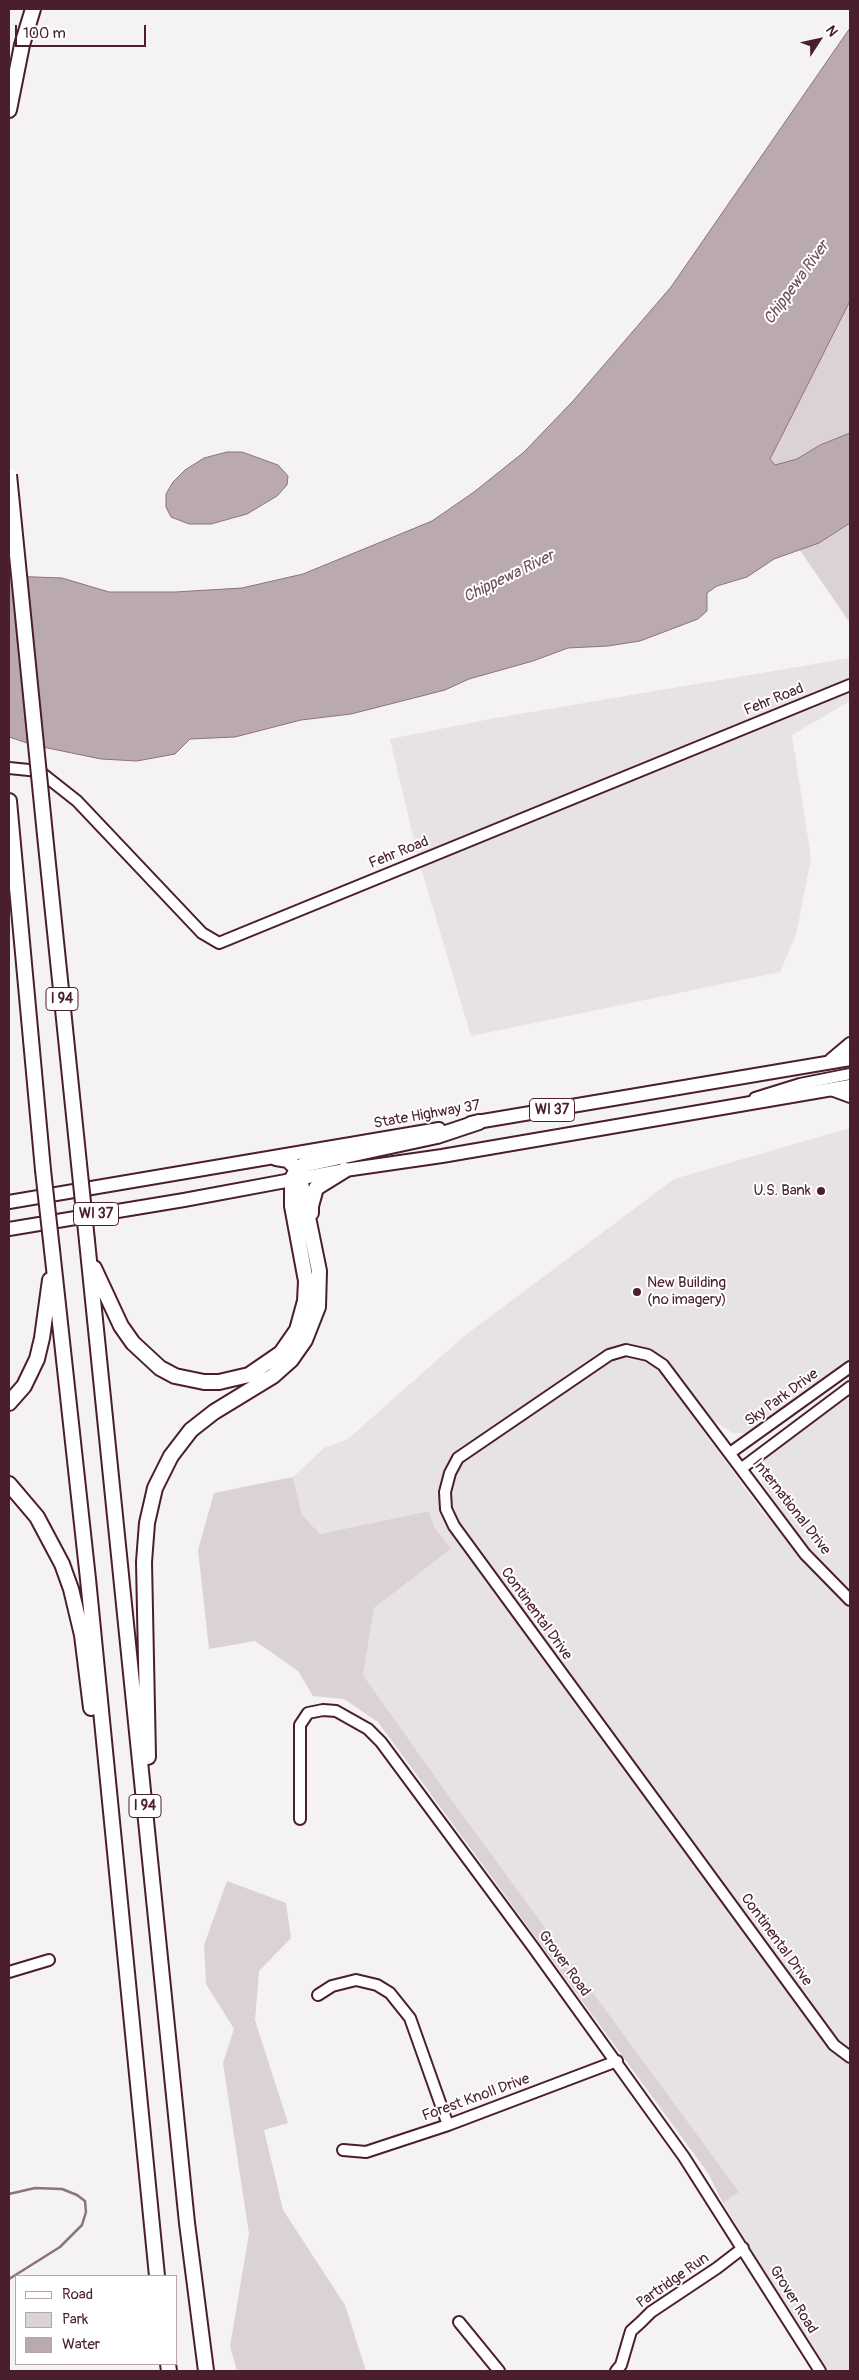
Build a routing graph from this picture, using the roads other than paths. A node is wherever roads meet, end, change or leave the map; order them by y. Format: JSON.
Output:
{"nodes":[{"id":1,"x":33,"y":9,"type":"edge"},
{"id":2,"x":9,"y":110,"type":"edge"},
{"id":3,"x":9,"y":473,"type":"edge"},
{"id":4,"x":850,"y":684,"type":"edge"},
{"id":5,"x":9,"y":768,"type":"edge"},
{"id":6,"x":9,"y":801,"type":"edge"},
{"id":7,"x":850,"y":1044,"type":"edge"},
{"id":8,"x":850,"y":1059,"type":"edge"},
{"id":9,"x":828,"y":1063,"type":"junction"},
{"id":10,"x":850,"y":1074,"type":"edge"},
{"id":11,"x":850,"y":1086,"type":"edge"},
{"id":12,"x":830,"y":1090,"type":"junction"},
{"id":13,"x":850,"y":1097,"type":"edge"},
{"id":14,"x":728,"y":1107,"type":"junction"},
{"id":15,"x":479,"y":1122,"type":"junction"},
{"id":16,"x":276,"y":1158,"type":"junction"},
{"id":17,"x":345,"y":1170,"type":"junction"},
{"id":18,"x":296,"y":1176,"type":"junction"},
{"id":19,"x":9,"y":1202,"type":"edge"},
{"id":20,"x":9,"y":1229,"type":"edge"},
{"id":21,"x":314,"y":1246,"type":"junction"},
{"id":22,"x":87,"y":1247,"type":"junction"},
{"id":23,"x":52,"y":1253,"type":"junction"},
{"id":24,"x":850,"y":1367,"type":"edge"},
{"id":25,"x":850,"y":1387,"type":"edge"},
{"id":26,"x":9,"y":1403,"type":"edge"},
{"id":27,"x":730,"y":1453,"type":"junction"},
{"id":28,"x":742,"y":1468,"type":"junction"},
{"id":29,"x":9,"y":1484,"type":"edge"},
{"id":30,"x":850,"y":1600,"type":"edge"},
{"id":31,"x":145,"y":1805,"type":"junction"},
{"id":32,"x":300,"y":1819,"type":"dead end"},
{"id":33,"x":111,"y":1830,"type":"junction"},
{"id":34,"x":49,"y":1960,"type":"dead end"},
{"id":35,"x":9,"y":1972,"type":"edge"},
{"id":36,"x":318,"y":1995,"type":"dead end"},
{"id":37,"x":850,"y":2057,"type":"edge"},
{"id":38,"x":617,"y":2061,"type":"junction"},
{"id":39,"x":448,"y":2125,"type":"junction"},
{"id":40,"x":343,"y":2150,"type":"dead end"},
{"id":41,"x":743,"y":2248,"type":"junction"},
{"id":42,"x":157,"y":2275,"type":"edge"},
{"id":43,"x":459,"y":2322,"type":"dead end"},
{"id":44,"x":206,"y":2371,"type":"edge"},
{"id":45,"x":499,"y":2371,"type":"edge"},
{"id":46,"x":616,"y":2371,"type":"edge"},
{"id":47,"x":820,"y":2371,"type":"edge"}],
"edges":[{"from":1,"to":2,"type":"highway"},
{"from":3,"to":22,"type":"highway","number":"I 94","bridge":true},
{"from":4,"to":5,"type":"street","name":"Fehr Road"},
{"from":6,"to":23,"type":"highway","number":"I 94","bridge":true},
{"from":7,"to":9,"type":"main road"},
{"from":8,"to":9,"type":"main road","name":"State Highway 37","number":"WI 37"},
{"from":9,"to":15,"type":"main road","name":"State Highway 37","number":"WI 37"},
{"from":10,"to":14,"type":"street"},
{"from":11,"to":12,"type":"main road","number":"WI 37"},
{"from":12,"to":13,"type":"street"},
{"from":12,"to":14,"type":"main road","number":"WI 37"},
{"from":14,"to":17,"type":"main road","number":"WI 37"},
{"from":15,"to":16,"type":"main road","name":"State Highway 37","number":"WI 37"},
{"from":15,"to":18,"type":"highway"},
{"from":16,"to":18,"type":"highway"},
{"from":16,"to":19,"type":"main road","name":"State Highway 37","number":"WI 37"},
{"from":17,"to":18,"type":"main road","number":"WI 37"},
{"from":17,"to":21,"type":"highway"},
{"from":18,"to":20,"type":"main road","number":"WI 37"},
{"from":18,"to":21,"type":"highway"},
{"from":18,"to":22,"type":"highway"},
{"from":21,"to":31,"type":"highway"},
{"from":22,"to":31,"type":"highway","number":"I 94"},
{"from":23,"to":26,"type":"highway"},
{"from":23,"to":33,"type":"highway","number":"I 94"},
{"from":24,"to":27,"type":"street","name":"Sky Park Drive"},
{"from":25,"to":28,"type":"street"},
{"from":27,"to":28,"type":"street","name":"International Drive"},
{"from":27,"to":37,"type":"street","name":"Continental Drive"},
{"from":28,"to":30,"type":"street","name":"International Drive"},
{"from":29,"to":33,"type":"highway"},
{"from":31,"to":44,"type":"highway","number":"I 94"},
{"from":32,"to":38,"type":"street","name":"Grover Road"},
{"from":33,"to":42,"type":"highway","number":"I 94"},
{"from":34,"to":35,"type":"street"},
{"from":36,"to":39,"type":"street"},
{"from":38,"to":39,"type":"street","name":"Forest Knoll Drive"},
{"from":38,"to":41,"type":"street","name":"Grover Road"},
{"from":39,"to":40,"type":"street","name":"Forest Knoll Drive"},
{"from":41,"to":46,"type":"street","name":"Partridge Run"},
{"from":41,"to":47,"type":"street","name":"Grover Road"},
{"from":43,"to":45,"type":"street"}]}
